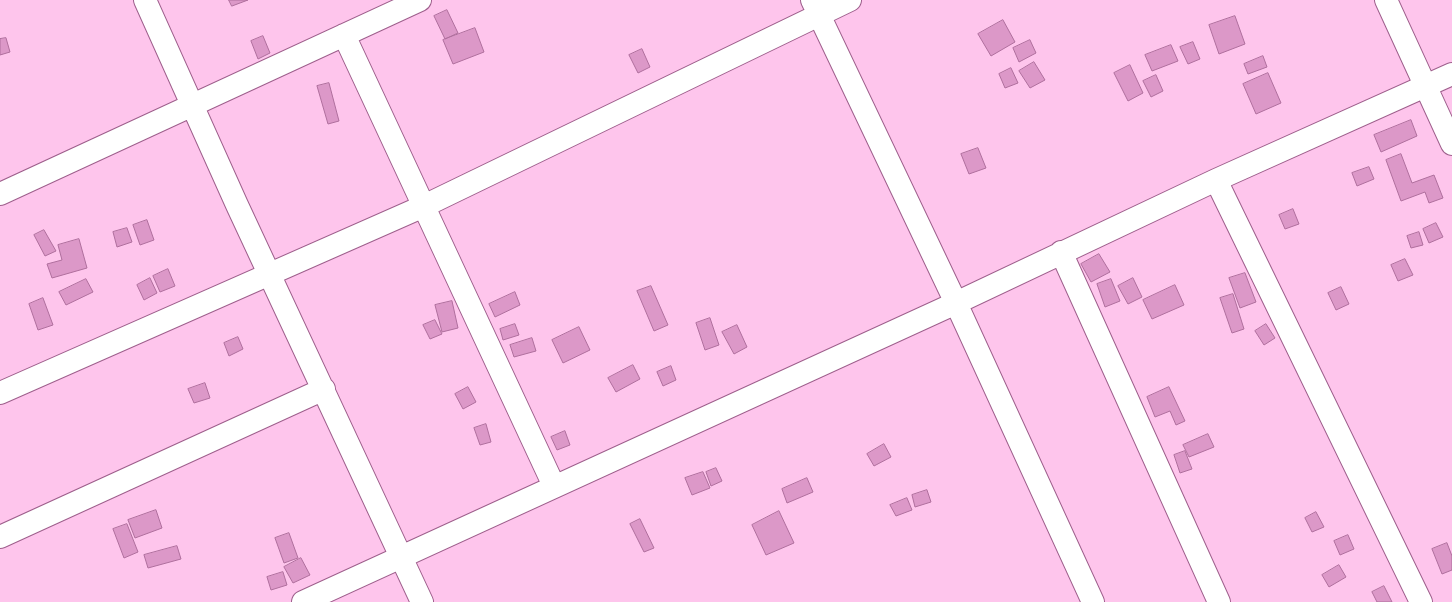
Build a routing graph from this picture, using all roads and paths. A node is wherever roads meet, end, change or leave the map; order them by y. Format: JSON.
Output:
{"nodes":[{"id":1,"x":145,"y":0,"type":"edge"},
{"id":2,"x":420,"y":0,"type":"edge"},
{"id":3,"x":850,"y":0,"type":"edge"},
{"id":4,"x":1386,"y":0,"type":"edge"},
{"id":5,"x":816,"y":7,"type":"edge"},
{"id":6,"x":344,"y":35,"type":"junction"},
{"id":7,"x":1452,"y":74,"type":"edge"},
{"id":8,"x":1426,"y":86,"type":"junction"},
{"id":9,"x":193,"y":105,"type":"junction"},
{"id":10,"x":1452,"y":144,"type":"edge"},
{"id":11,"x":1216,"y":180,"type":"junction"},
{"id":12,"x":0,"y":194,"type":"edge"},
{"id":13,"x":424,"y":206,"type":"junction"},
{"id":14,"x":1061,"y":252,"type":"junction"},
{"id":15,"x":270,"y":273,"type":"junction"},
{"id":16,"x":956,"y":303,"type":"junction"},
{"id":17,"x":324,"y":389,"type":"junction"},
{"id":18,"x":0,"y":393,"type":"edge"},
{"id":19,"x":554,"y":486,"type":"junction"},
{"id":20,"x":0,"y":537,"type":"edge"},
{"id":21,"x":401,"y":557,"type":"junction"},
{"id":22,"x":303,"y":602,"type":"edge"},
{"id":23,"x":422,"y":602,"type":"edge"},
{"id":24,"x":1093,"y":602,"type":"edge"},
{"id":25,"x":1219,"y":602,"type":"edge"},
{"id":26,"x":1421,"y":602,"type":"edge"}],
"edges":[{"from":1,"to":9,"type":"street"},
{"from":2,"to":6,"type":"street"},
{"from":3,"to":5,"type":"street"},
{"from":4,"to":8,"type":"street"},
{"from":5,"to":13,"type":"street"},
{"from":5,"to":16,"type":"street"},
{"from":6,"to":9,"type":"street"},
{"from":6,"to":13,"type":"street"},
{"from":7,"to":8,"type":"street"},
{"from":8,"to":10,"type":"street"},
{"from":8,"to":11,"type":"street"},
{"from":9,"to":12,"type":"street"},
{"from":9,"to":15,"type":"street"},
{"from":11,"to":14,"type":"street"},
{"from":11,"to":26,"type":"street"},
{"from":13,"to":15,"type":"street"},
{"from":13,"to":19,"type":"street"},
{"from":14,"to":16,"type":"street"},
{"from":14,"to":25,"type":"street"},
{"from":15,"to":17,"type":"street"},
{"from":15,"to":18,"type":"street"},
{"from":16,"to":19,"type":"street"},
{"from":16,"to":24,"type":"street"},
{"from":17,"to":20,"type":"street"},
{"from":17,"to":21,"type":"street"},
{"from":19,"to":21,"type":"street"},
{"from":21,"to":22,"type":"street"},
{"from":21,"to":23,"type":"street"}]}
